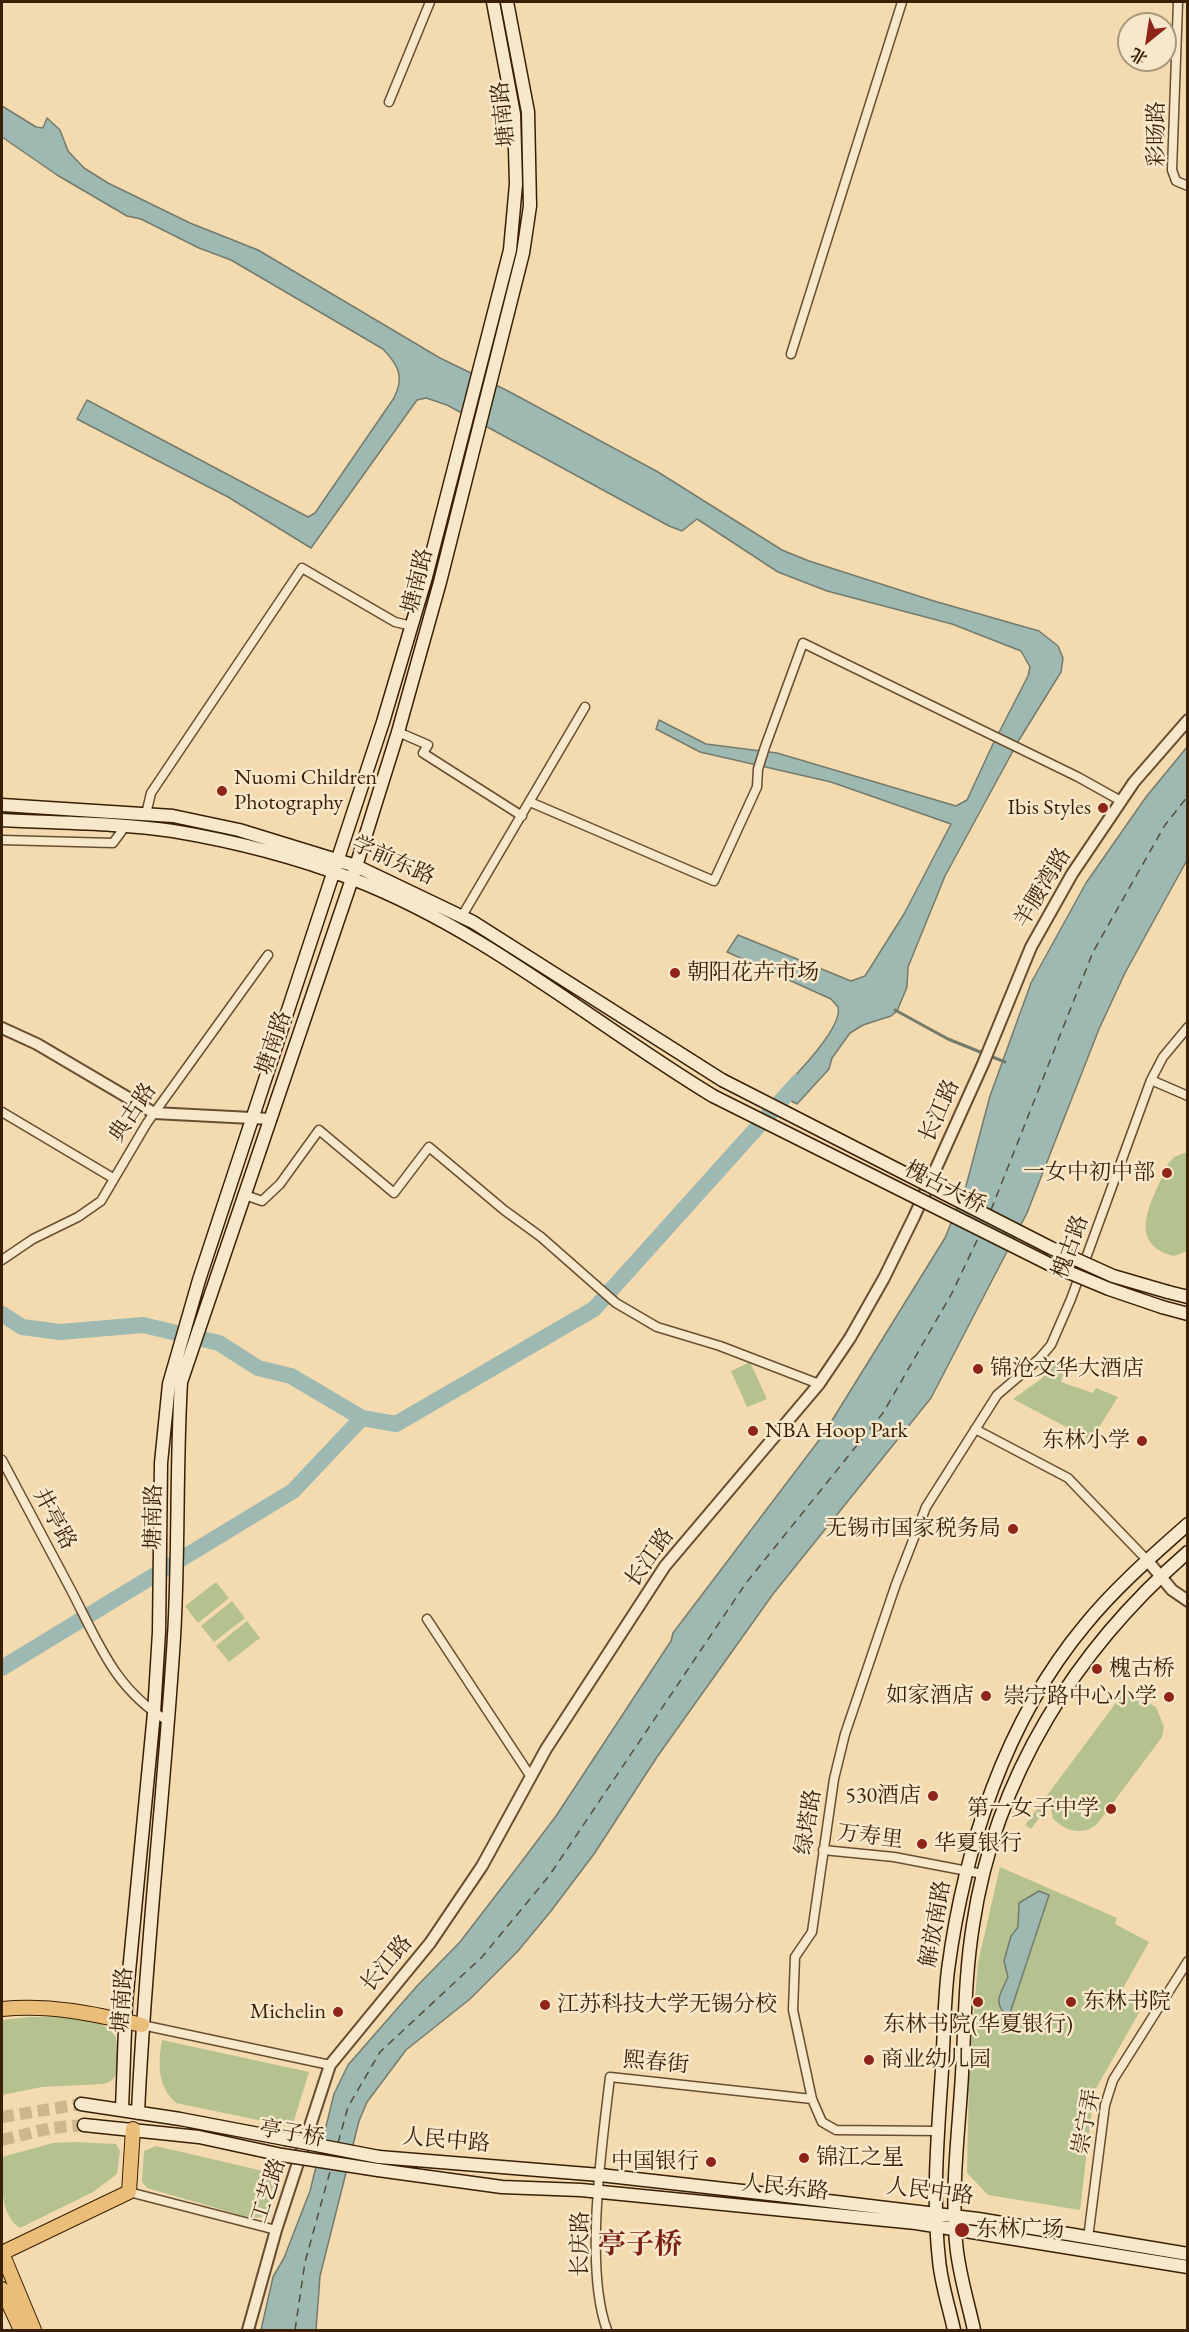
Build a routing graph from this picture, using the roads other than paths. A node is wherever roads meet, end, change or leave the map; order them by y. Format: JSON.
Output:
{"nodes":[{"id":1,"x":430,"y":2,"type":"edge"},
{"id":2,"x":493,"y":2,"type":"edge"},
{"id":3,"x":507,"y":2,"type":"edge"},
{"id":4,"x":902,"y":2,"type":"edge"},
{"id":5,"x":1178,"y":2,"type":"edge"},
{"id":6,"x":389,"y":102,"type":"dead end"},
{"id":7,"x":1188,"y":186,"type":"edge"},
{"id":8,"x":791,"y":354,"type":"dead end"},
{"id":9,"x":412,"y":626,"type":"junction"},
{"id":10,"x":585,"y":707,"type":"dead end"},
{"id":11,"x":1188,"y":720,"type":"edge"},
{"id":12,"x":398,"y":732,"type":"junction"},
{"id":13,"x":1121,"y":801,"type":"junction"},
{"id":14,"x":530,"y":802,"type":"junction"},
{"id":15,"x":2,"y":805,"type":"edge"},
{"id":16,"x":146,"y":814,"type":"junction"},
{"id":17,"x":522,"y":816,"type":"junction"},
{"id":18,"x":2,"y":820,"type":"edge"},
{"id":19,"x":124,"y":828,"type":"junction"},
{"id":20,"x":2,"y":840,"type":"edge"},
{"id":21,"x":339,"y":860,"type":"junction"},
{"id":22,"x":356,"y":866,"type":"junction"},
{"id":23,"x":352,"y":879,"type":"junction"},
{"id":24,"x":462,"y":916,"type":"junction"},
{"id":25,"x":268,"y":955,"type":"dead end"},
{"id":26,"x":1188,"y":1027,"type":"edge"},
{"id":27,"x":2,"y":1028,"type":"edge"},
{"id":28,"x":983,"y":1064,"type":"joint"},
{"id":29,"x":722,"y":1080,"type":"joint"},
{"id":30,"x":1151,"y":1080,"type":"junction"},
{"id":31,"x":713,"y":1096,"type":"joint"},
{"id":32,"x":1188,"y":1096,"type":"edge"},
{"id":33,"x":2,"y":1112,"type":"edge"},
{"id":34,"x":154,"y":1113,"type":"junction"},
{"id":35,"x":252,"y":1118,"type":"junction"},
{"id":36,"x":271,"y":1119,"type":"junction"},
{"id":37,"x":112,"y":1178,"type":"junction"},
{"id":38,"x":245,"y":1195,"type":"junction"},
{"id":39,"x":2,"y":1260,"type":"edge"},
{"id":40,"x":1188,"y":1298,"type":"edge"},
{"id":41,"x":1188,"y":1314,"type":"edge"},
{"id":42,"x":179,"y":1369,"type":"junction"},
{"id":43,"x":819,"y":1384,"type":"junction"},
{"id":44,"x":975,"y":1429,"type":"junction"},
{"id":45,"x":2,"y":1460,"type":"edge"},
{"id":46,"x":1188,"y":1524,"type":"edge"},
{"id":47,"x":1188,"y":1552,"type":"edge"},
{"id":48,"x":1147,"y":1560,"type":"junction"},
{"id":49,"x":1161,"y":1576,"type":"junction"},
{"id":50,"x":1188,"y":1601,"type":"edge"},
{"id":51,"x":427,"y":1619,"type":"dead end"},
{"id":52,"x":154,"y":1713,"type":"junction"},
{"id":53,"x":168,"y":1721,"type":"junction"},
{"id":54,"x":531,"y":1777,"type":"junction"},
{"id":55,"x":824,"y":1850,"type":"junction"},
{"id":56,"x":967,"y":1871,"type":"junction"},
{"id":57,"x":983,"y":1874,"type":"junction"},
{"id":58,"x":1188,"y":1961,"type":"edge"},
{"id":59,"x":2,"y":2009,"type":"edge"},
{"id":60,"x":126,"y":2021,"type":"junction"},
{"id":61,"x":142,"y":2025,"type":"junction"},
{"id":62,"x":330,"y":2065,"type":"junction"},
{"id":63,"x":812,"y":2099,"type":"junction"},
{"id":64,"x":81,"y":2104,"type":"tunnel mouth"},
{"id":65,"x":122,"y":2109,"type":"junction"},
{"id":66,"x":138,"y":2113,"type":"junction"},
{"id":67,"x":84,"y":2125,"type":"tunnel mouth"},
{"id":68,"x":133,"y":2129,"type":"junction"},
{"id":69,"x":938,"y":2131,"type":"junction"},
{"id":70,"x":378,"y":2170,"type":"joint"},
{"id":71,"x":600,"y":2175,"type":"junction"},
{"id":72,"x":129,"y":2192,"type":"junction"},
{"id":73,"x":599,"y":2192,"type":"junction"},
{"id":74,"x":937,"y":2221,"type":"junction"},
{"id":75,"x":956,"y":2224,"type":"junction"},
{"id":76,"x":276,"y":2230,"type":"junction"},
{"id":77,"x":1088,"y":2238,"type":"junction"},
{"id":78,"x":2,"y":2253,"type":"edge"},
{"id":79,"x":1188,"y":2254,"type":"edge"},
{"id":80,"x":1188,"y":2267,"type":"edge"},
{"id":81,"x":2,"y":2289,"type":"edge"},
{"id":82,"x":21,"y":2331,"type":"edge"},
{"id":83,"x":34,"y":2331,"type":"edge"},
{"id":84,"x":248,"y":2331,"type":"edge"},
{"id":85,"x":607,"y":2331,"type":"edge"},
{"id":86,"x":954,"y":2331,"type":"edge"},
{"id":87,"x":974,"y":2331,"type":"edge"}],
"edges":[{"from":1,"to":6,"type":"street"},
{"from":2,"to":9,"type":"main road","name":"塘南路"},
{"from":3,"to":12,"type":"main road","name":"塘南路"},
{"from":4,"to":8,"type":"street"},
{"from":5,"to":7,"type":"street","name":"彩旸路"},
{"from":9,"to":16,"type":"street"},
{"from":9,"to":21,"type":"main road","name":"塘南路"},
{"from":10,"to":14,"type":"street"},
{"from":11,"to":13,"type":"street","name":"羊腰湾路"},
{"from":12,"to":17,"type":"street"},
{"from":12,"to":22,"type":"main road","name":"塘南路"},
{"from":13,"to":14,"type":"street"},
{"from":13,"to":28,"type":"street","name":"羊腰湾路"},
{"from":14,"to":17,"type":"street"},
{"from":15,"to":16,"type":"main road","name":"学前东路"},
{"from":16,"to":21,"type":"main road","name":"学前东路"},
{"from":17,"to":24,"type":"street"},
{"from":18,"to":19,"type":"main road","name":"学前东路"},
{"from":19,"to":20,"type":"street"},
{"from":19,"to":23,"type":"main road","name":"学前东路"},
{"from":21,"to":22,"type":"main road","name":"学前东路"},
{"from":21,"to":35,"type":"main road","name":"塘南路"},
{"from":22,"to":23,"type":"main road","name":"塘南路"},
{"from":22,"to":24,"type":"main road","name":"学前东路"},
{"from":23,"to":31,"type":"main road","name":"学前东路"},
{"from":23,"to":36,"type":"main road","name":"塘南路"},
{"from":24,"to":29,"type":"main road","name":"学前东路"},
{"from":25,"to":34,"type":"street","name":"典古路"},
{"from":26,"to":30,"type":"street","name":"槐古路"},
{"from":27,"to":34,"type":"street"},
{"from":28,"to":43,"type":"street","name":"长江路"},
{"from":29,"to":40,"type":"main road","name":"槐古大桥","bridge":true},
{"from":30,"to":32,"type":"street"},
{"from":30,"to":44,"type":"street","name":"槐古路"},
{"from":31,"to":41,"type":"main road","name":"槐古大桥","bridge":true},
{"from":33,"to":37,"type":"street"},
{"from":34,"to":35,"type":"street"},
{"from":34,"to":37,"type":"street","name":"典古路"},
{"from":35,"to":36,"type":"street"},
{"from":35,"to":42,"type":"main road","name":"塘南路"},
{"from":36,"to":38,"type":"main road","name":"塘南路"},
{"from":37,"to":39,"type":"street","name":"典古路"},
{"from":38,"to":42,"type":"main road","name":"塘南路"},
{"from":38,"to":43,"type":"street"},
{"from":42,"to":52,"type":"main road","name":"塘南路"},
{"from":42,"to":53,"type":"main road","name":"塘南路"},
{"from":43,"to":54,"type":"street","name":"长江路"},
{"from":44,"to":48,"type":"street"},
{"from":44,"to":55,"type":"street","name":"绿塔路"},
{"from":45,"to":52,"type":"street","name":"井亭路"},
{"from":46,"to":48,"type":"main road","name":"解放南路"},
{"from":47,"to":49,"type":"main road","name":"解放南路"},
{"from":48,"to":49,"type":"street"},
{"from":48,"to":56,"type":"main road","name":"解放南路"},
{"from":49,"to":50,"type":"street"},
{"from":49,"to":57,"type":"main road","name":"解放南路"},
{"from":51,"to":54,"type":"street"},
{"from":52,"to":53,"type":"street","name":"井亭路"},
{"from":52,"to":60,"type":"main road","name":"塘南路"},
{"from":53,"to":61,"type":"main road","name":"塘南路"},
{"from":54,"to":62,"type":"street","name":"长江路"},
{"from":55,"to":56,"type":"street","name":"万寿里"},
{"from":55,"to":63,"type":"street","name":"绿塔路"},
{"from":56,"to":57,"type":"street","name":"万寿里"},
{"from":56,"to":69,"type":"main road","name":"解放南路"},
{"from":57,"to":75,"type":"main road","name":"解放南路"},
{"from":58,"to":77,"type":"street","name":"崇宁弄"},
{"from":59,"to":60,"type":"main road"},
{"from":60,"to":61,"type":"main road"},
{"from":60,"to":65,"type":"main road","name":"塘南路"},
{"from":61,"to":62,"type":"street"},
{"from":61,"to":66,"type":"main road","name":"塘南路"},
{"from":62,"to":76,"type":"street","name":"工艺路"},
{"from":63,"to":69,"type":"street","name":"绿塔路"},
{"from":63,"to":71,"type":"street","name":"熙春街"},
{"from":64,"to":65,"type":"main road"},
{"from":65,"to":66,"type":"main road"},
{"from":66,"to":71,"type":"main road","name":"人民中路","bridge":true},
{"from":67,"to":68,"type":"main road","name":"亭子桥"},
{"from":68,"to":70,"type":"main road","name":"亭子桥","bridge":true},
{"from":68,"to":72,"type":"main road"},
{"from":69,"to":74,"type":"main road","name":"解放南路"},
{"from":70,"to":73,"type":"main road","name":"人民东路"},
{"from":71,"to":73,"type":"street","name":"熙春街"},
{"from":71,"to":74,"type":"main road","name":"人民中路"},
{"from":72,"to":76,"type":"street"},
{"from":72,"to":78,"type":"main road"},
{"from":73,"to":74,"type":"main road","name":"人民东路"},
{"from":73,"to":85,"type":"street","name":"长庆路"},
{"from":74,"to":75,"type":"main road","name":"人民中路"},
{"from":74,"to":86,"type":"main road","name":"解放南路"},
{"from":75,"to":77,"type":"main road","name":"人民中路"},
{"from":75,"to":80,"type":"main road","name":"人民中路"},
{"from":75,"to":87,"type":"main road","name":"解放南路"},
{"from":76,"to":84,"type":"street","name":"工艺路"},
{"from":77,"to":79,"type":"main road","name":"人民中路"},
{"from":78,"to":83,"type":"main road"},
{"from":81,"to":82,"type":"main road"}]}
